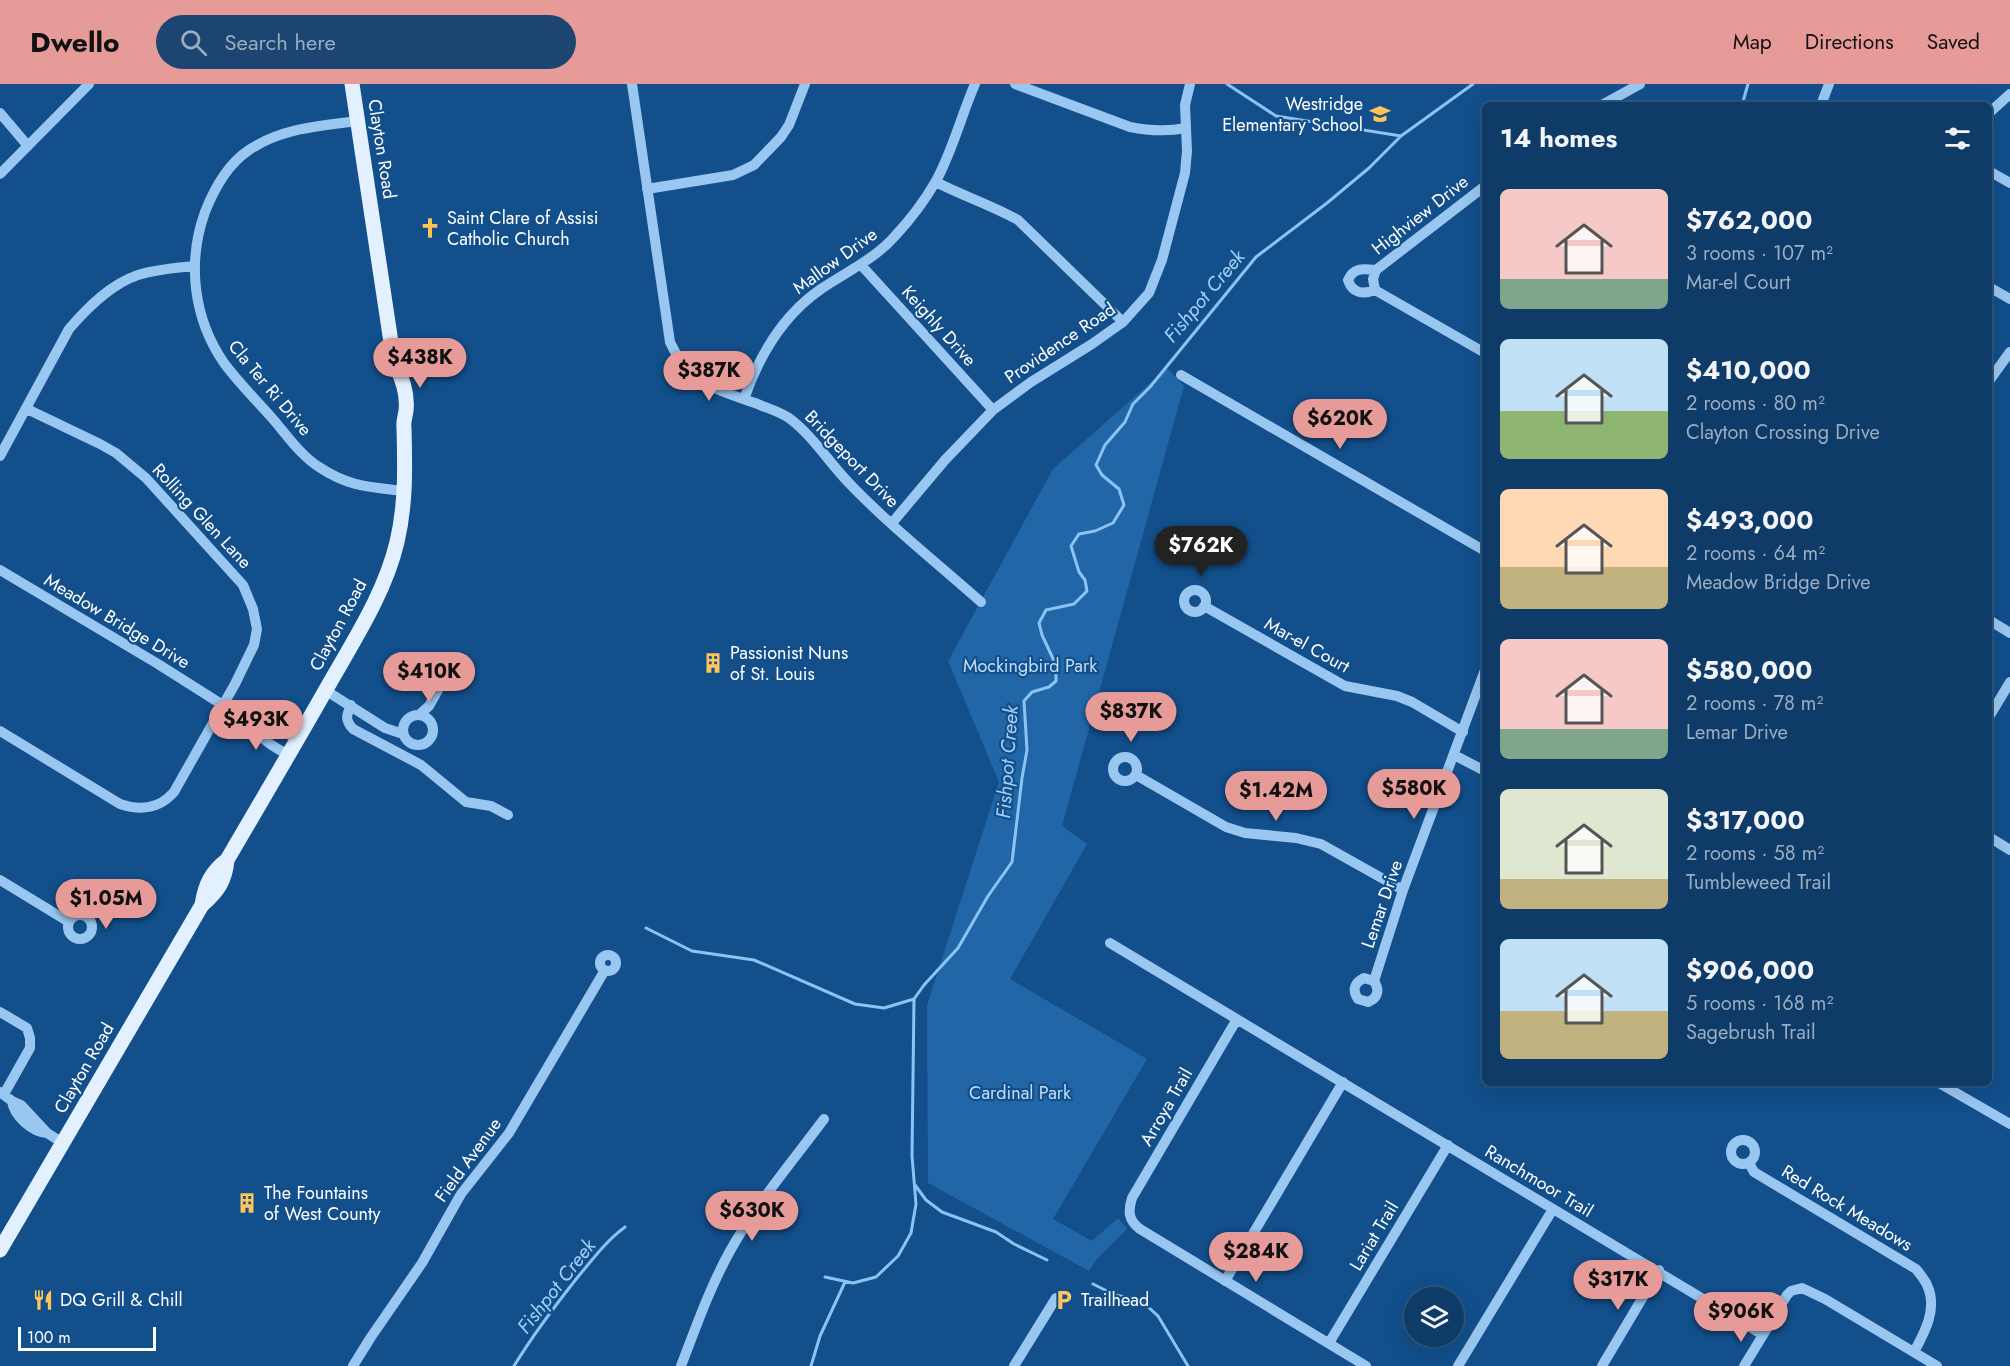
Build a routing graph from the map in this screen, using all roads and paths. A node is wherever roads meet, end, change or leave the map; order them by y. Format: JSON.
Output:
{"nodes":[{"id":1,"x":89,"y":84,"type":"edge"},
{"id":2,"x":352,"y":84,"type":"edge"},
{"id":3,"x":632,"y":84,"type":"edge"},
{"id":4,"x":805,"y":84,"type":"edge"},
{"id":5,"x":975,"y":84,"type":"edge"},
{"id":6,"x":1016,"y":84,"type":"edge"},
{"id":7,"x":1190,"y":84,"type":"edge"},
{"id":8,"x":1640,"y":84,"type":"edge"},
{"id":9,"x":1829,"y":84,"type":"edge"},
{"id":10,"x":2010,"y":94,"type":"edge"},
{"id":11,"x":1607,"y":102,"type":"edge"},
{"id":12,"x":1822,"y":102,"type":"edge"},
{"id":13,"x":1992,"y":110,"type":"edge"},
{"id":14,"x":0,"y":113,"type":"edge"},
{"id":15,"x":358,"y":121,"type":"junction"},
{"id":16,"x":1186,"y":128,"type":"junction"},
{"id":17,"x":28,"y":146,"type":"junction"},
{"id":18,"x":1992,"y":173,"type":"edge"},
{"id":19,"x":0,"y":174,"type":"edge"},
{"id":20,"x":936,"y":182,"type":"junction"},
{"id":21,"x":2010,"y":183,"type":"edge"},
{"id":22,"x":1482,"y":188,"type":"edge"},
{"id":23,"x":647,"y":189,"type":"junction"},
{"id":24,"x":861,"y":265,"type":"junction"},
{"id":25,"x":194,"y":266,"type":"junction"},
{"id":26,"x":1376,"y":270,"type":"junction"},
{"id":27,"x":1992,"y":289,"type":"edge"},
{"id":28,"x":1374,"y":290,"type":"junction"},
{"id":29,"x":2010,"y":299,"type":"edge"},
{"id":30,"x":1123,"y":322,"type":"junction"},
{"id":31,"x":1482,"y":351,"type":"edge"},
{"id":32,"x":2010,"y":352,"type":"edge"},
{"id":33,"x":1181,"y":375,"type":"dead end"},
{"id":34,"x":1992,"y":377,"type":"edge"},
{"id":35,"x":744,"y":399,"type":"junction"},
{"id":36,"x":27,"y":409,"type":"junction"},
{"id":37,"x":993,"y":410,"type":"junction"},
{"id":38,"x":0,"y":456,"type":"edge"},
{"id":39,"x":404,"y":491,"type":"junction"},
{"id":40,"x":892,"y":523,"type":"junction"},
{"id":41,"x":1482,"y":548,"type":"edge"},
{"id":42,"x":0,"y":570,"type":"edge"},
{"id":43,"x":981,"y":602,"type":"dead end"},
{"id":44,"x":1204,"y":606,"type":"dead end"},
{"id":45,"x":1992,"y":622,"type":"edge"},
{"id":46,"x":2010,"y":633,"type":"edge"},
{"id":47,"x":448,"y":672,"type":"dead end"},
{"id":48,"x":1482,"y":678,"type":"edge"},
{"id":49,"x":2010,"y":682,"type":"edge"},
{"id":50,"x":326,"y":690,"type":"junction"},
{"id":51,"x":351,"y":705,"type":"junction"},
{"id":52,"x":221,"y":706,"type":"junction"},
{"id":53,"x":1992,"y":712,"type":"edge"},
{"id":54,"x":419,"y":715,"type":"junction"},
{"id":55,"x":248,"y":721,"type":"junction"},
{"id":56,"x":0,"y":731,"type":"edge"},
{"id":57,"x":1463,"y":732,"type":"junction"},
{"id":58,"x":403,"y":734,"type":"junction"},
{"id":59,"x":298,"y":739,"type":"junction"},
{"id":60,"x":1454,"y":754,"type":"junction"},
{"id":61,"x":289,"y":755,"type":"junction"},
{"id":62,"x":1482,"y":769,"type":"edge"},
{"id":63,"x":1136,"y":775,"type":"dead end"},
{"id":64,"x":508,"y":815,"type":"dead end"},
{"id":65,"x":1992,"y":839,"type":"edge"},
{"id":66,"x":2010,"y":850,"type":"edge"},
{"id":67,"x":0,"y":880,"type":"edge"},
{"id":68,"x":1403,"y":891,"type":"junction"},
{"id":69,"x":69,"y":922,"type":"dead end"},
{"id":70,"x":1110,"y":943,"type":"dead end"},
{"id":71,"x":605,"y":970,"type":"dead end"},
{"id":72,"x":1374,"y":981,"type":"dead end"},
{"id":73,"x":0,"y":1012,"type":"edge"},
{"id":74,"x":1237,"y":1019,"type":"junction"},
{"id":75,"x":1343,"y":1082,"type":"junction"},
{"id":76,"x":1945,"y":1086,"type":"edge"},
{"id":77,"x":5,"y":1095,"type":"edge"},
{"id":78,"x":824,"y":1119,"type":"dead end"},
{"id":79,"x":2010,"y":1124,"type":"edge"},
{"id":80,"x":63,"y":1143,"type":"junction"},
{"id":81,"x":1448,"y":1145,"type":"junction"},
{"id":82,"x":1749,"y":1163,"type":"dead end"},
{"id":83,"x":1553,"y":1209,"type":"junction"},
{"id":84,"x":0,"y":1250,"type":"edge"},
{"id":85,"x":1659,"y":1270,"type":"junction"},
{"id":86,"x":1226,"y":1281,"type":"junction"},
{"id":87,"x":1056,"y":1298,"type":"dead end"},
{"id":88,"x":1763,"y":1335,"type":"junction"},
{"id":89,"x":1329,"y":1344,"type":"junction"},
{"id":90,"x":1914,"y":1352,"type":"junction"},
{"id":91,"x":353,"y":1366,"type":"edge"},
{"id":92,"x":681,"y":1366,"type":"edge"},
{"id":93,"x":1014,"y":1366,"type":"edge"},
{"id":94,"x":1366,"y":1366,"type":"edge"},
{"id":95,"x":1458,"y":1366,"type":"edge"},
{"id":96,"x":1602,"y":1366,"type":"edge"},
{"id":97,"x":1744,"y":1366,"type":"edge"},
{"id":98,"x":1937,"y":1366,"type":"edge"}],
"edges":[{"from":1,"to":17,"type":"street"},
{"from":2,"to":15,"type":"main road","name":"Clayton Road"},
{"from":3,"to":23,"type":"street","name":"Bridgeport Drive"},
{"from":4,"to":23,"type":"street"},
{"from":5,"to":20,"type":"street","name":"Mallow Drive"},
{"from":6,"to":16,"type":"street"},
{"from":7,"to":16,"type":"street","name":"Providence Road"},
{"from":8,"to":11,"type":"street"},
{"from":9,"to":12,"type":"street"},
{"from":10,"to":13,"type":"street"},
{"from":14,"to":17,"type":"street"},
{"from":15,"to":25,"type":"street","name":"Cla Ter Ri Drive"},
{"from":15,"to":39,"type":"main road","name":"Clayton Road"},
{"from":16,"to":30,"type":"street","name":"Providence Road"},
{"from":17,"to":19,"type":"street"},
{"from":18,"to":21,"type":"street"},
{"from":20,"to":24,"type":"street","name":"Mallow Drive"},
{"from":20,"to":30,"type":"street"},
{"from":22,"to":26,"type":"street","name":"Highview Drive"},
{"from":23,"to":35,"type":"street","name":"Bridgeport Drive"},
{"from":24,"to":35,"type":"street","name":"Mallow Drive"},
{"from":24,"to":37,"type":"street","name":"Keighly Drive"},
{"from":25,"to":36,"type":"street"},
{"from":25,"to":39,"type":"street","name":"Cla Ter Ri Drive"},
{"from":26,"to":28,"type":"street","name":"Highview Drive"},
{"from":26,"to":28,"type":"street","name":"Highview Drive"},
{"from":27,"to":29,"type":"street"},
{"from":28,"to":31,"type":"street","name":"Highview Drive"},
{"from":30,"to":37,"type":"street","name":"Providence Road"},
{"from":32,"to":34,"type":"street"},
{"from":33,"to":41,"type":"street"},
{"from":35,"to":40,"type":"street","name":"Bridgeport Drive"},
{"from":36,"to":38,"type":"street"},
{"from":36,"to":52,"type":"street","name":"Rolling Glen Lane"},
{"from":37,"to":40,"type":"street","name":"Providence Road"},
{"from":39,"to":50,"type":"main road","name":"Clayton Road"},
{"from":40,"to":43,"type":"street","name":"Bridgeport Drive"},
{"from":42,"to":52,"type":"street","name":"Meadow Bridge Drive"},
{"from":44,"to":57,"type":"street","name":"Mar-el Court"},
{"from":45,"to":46,"type":"street"},
{"from":47,"to":54,"type":"street"},
{"from":48,"to":57,"type":"street","name":"Lemar Drive"},
{"from":49,"to":53,"type":"street"},
{"from":50,"to":51,"type":"street"},
{"from":50,"to":59,"type":"main road","name":"Clayton Road"},
{"from":51,"to":58,"type":"street"},
{"from":51,"to":64,"type":"street"},
{"from":52,"to":55,"type":"street","name":"Meadow Bridge Drive"},
{"from":52,"to":56,"type":"street","name":"Rolling Glen Lane"},
{"from":54,"to":58,"type":"street"},
{"from":54,"to":58,"type":"street"},
{"from":55,"to":59,"type":"street","name":"Meadow Bridge Drive"},
{"from":55,"to":61,"type":"street","name":"Meadow Bridge Drive"},
{"from":57,"to":60,"type":"street","name":"Lemar Drive"},
{"from":59,"to":61,"type":"main road","name":"Clayton Road"},
{"from":60,"to":62,"type":"street"},
{"from":60,"to":68,"type":"street","name":"Lemar Drive"},
{"from":61,"to":80,"type":"main road","name":"Clayton Road"},
{"from":63,"to":68,"type":"street"},
{"from":65,"to":66,"type":"street"},
{"from":67,"to":69,"type":"street"},
{"from":68,"to":72,"type":"street","name":"Lemar Drive"},
{"from":70,"to":74,"type":"street","name":"Ranchmoor Trail"},
{"from":71,"to":91,"type":"street","name":"Field Avenue"},
{"from":73,"to":77,"type":"street"},
{"from":74,"to":75,"type":"street","name":"Ranchmoor Trail"},
{"from":74,"to":86,"type":"street","name":"Arroya Trail"},
{"from":75,"to":81,"type":"street","name":"Ranchmoor Trail"},
{"from":75,"to":86,"type":"street"},
{"from":76,"to":79,"type":"street"},
{"from":77,"to":80,"type":"street"},
{"from":78,"to":92,"type":"street"},
{"from":80,"to":84,"type":"main road","name":"Clayton Road"},
{"from":81,"to":83,"type":"street","name":"Ranchmoor Trail"},
{"from":81,"to":89,"type":"street","name":"Lariat Trail"},
{"from":82,"to":90,"type":"street","name":"Red Rock Meadows"},
{"from":83,"to":85,"type":"street","name":"Ranchmoor Trail"},
{"from":83,"to":95,"type":"street"},
{"from":85,"to":88,"type":"street","name":"Ranchmoor Trail"},
{"from":85,"to":96,"type":"street"},
{"from":86,"to":89,"type":"street"},
{"from":87,"to":93,"type":"street"},
{"from":88,"to":90,"type":"street"},
{"from":88,"to":97,"type":"street"},
{"from":89,"to":94,"type":"street"},
{"from":90,"to":98,"type":"street"}]}
